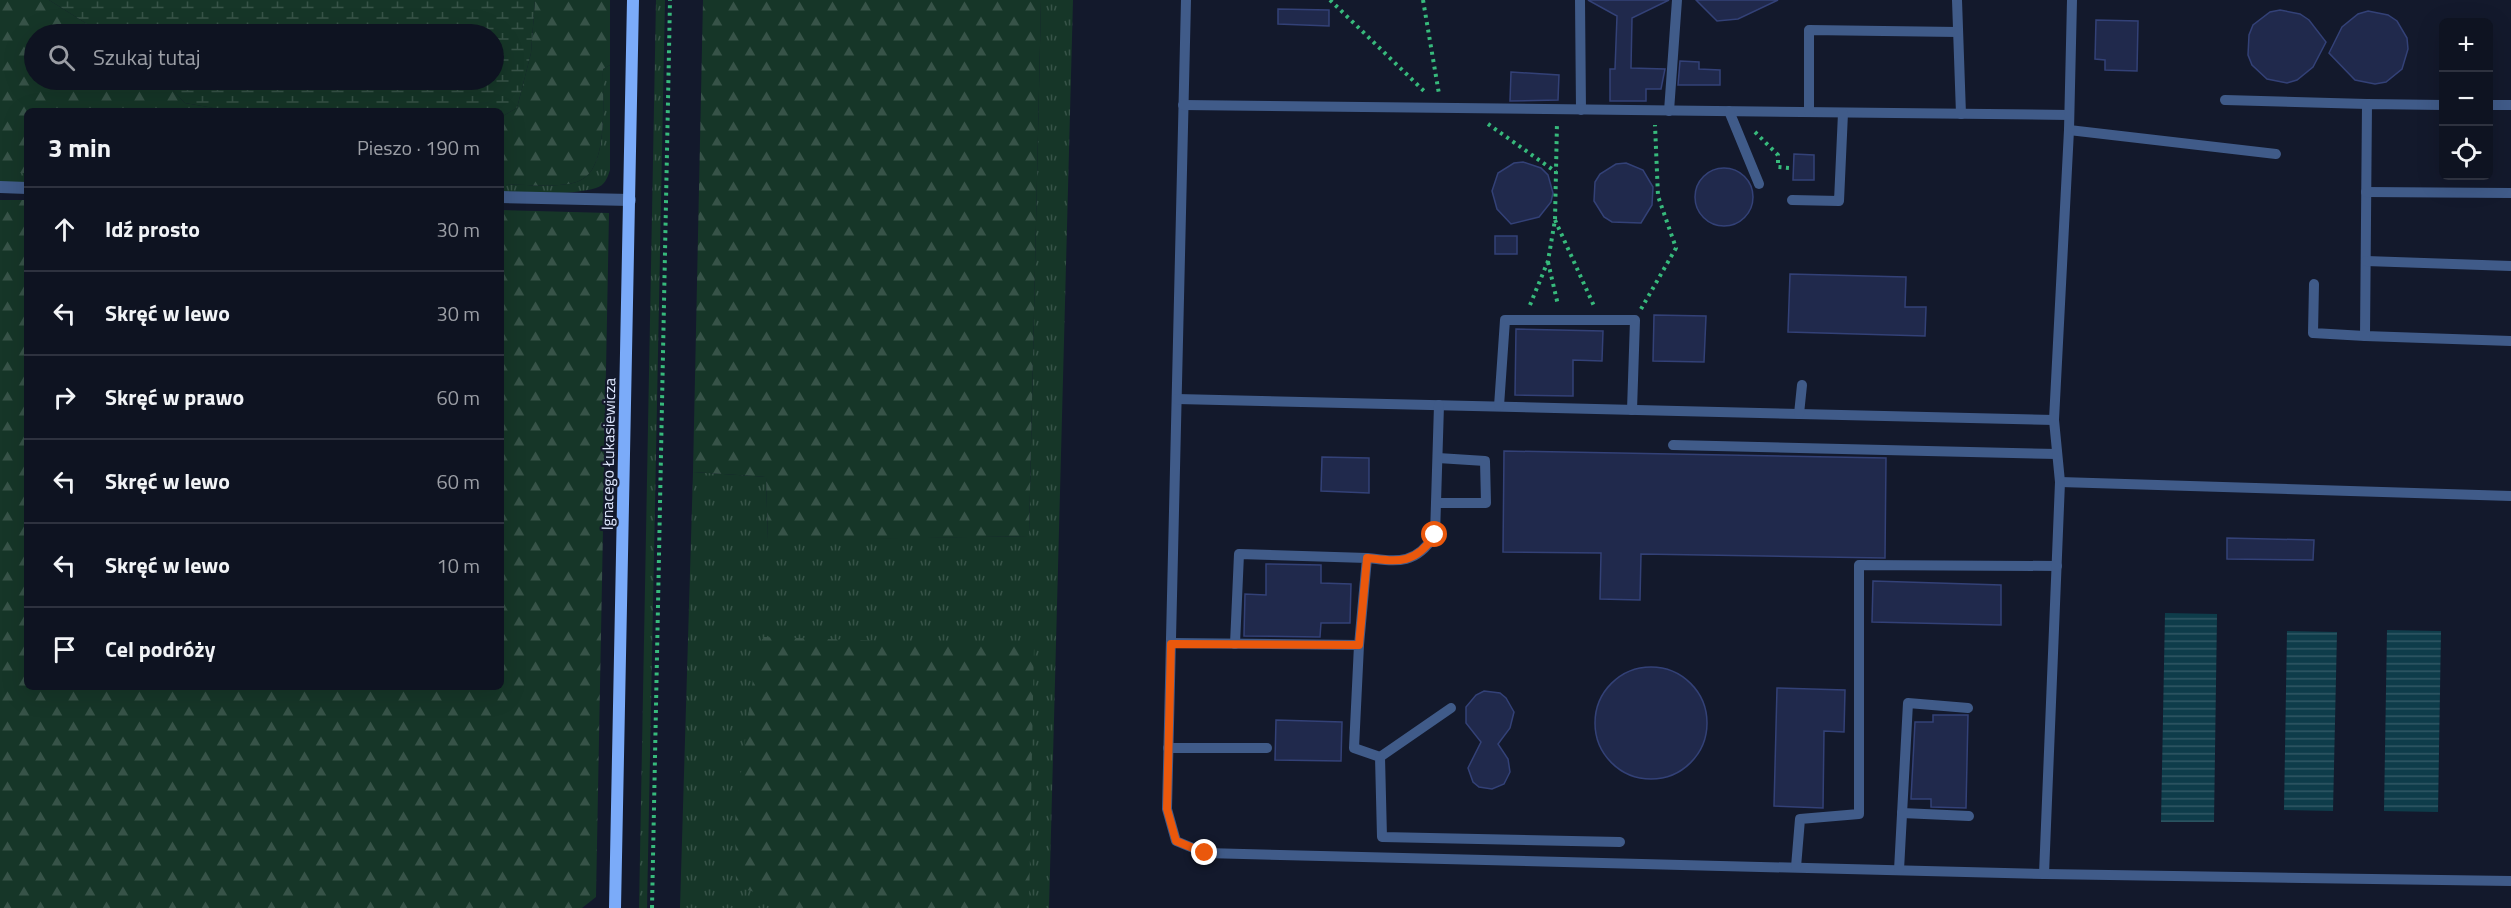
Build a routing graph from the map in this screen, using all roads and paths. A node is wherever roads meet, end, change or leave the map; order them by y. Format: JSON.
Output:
{"nodes":[{"id":1,"x":633,"y":0,"type":"edge"},
{"id":2,"x":670,"y":0,"type":"edge"},
{"id":3,"x":1186,"y":0,"type":"edge"},
{"id":4,"x":1330,"y":0,"type":"edge"},
{"id":5,"x":1423,"y":0,"type":"edge"},
{"id":6,"x":1580,"y":0,"type":"edge"},
{"id":7,"x":1677,"y":0,"type":"edge"},
{"id":8,"x":1957,"y":0,"type":"edge"},
{"id":9,"x":2072,"y":0,"type":"edge"},
{"id":10,"x":1958,"y":32,"type":"junction"},
{"id":11,"x":2225,"y":100,"type":"dead end"},
{"id":12,"x":2367,"y":104,"type":"junction"},
{"id":13,"x":1183,"y":105,"type":"junction"},
{"id":14,"x":2439,"y":105,"type":"edge"},
{"id":15,"x":2493,"y":105,"type":"edge"},
{"id":16,"x":2511,"y":105,"type":"edge"},
{"id":17,"x":1442,"y":108,"type":"junction"},
{"id":18,"x":1466,"y":108,"type":"junction"},
{"id":19,"x":1558,"y":110,"type":"junction"},
{"id":20,"x":1581,"y":110,"type":"junction"},
{"id":21,"x":1669,"y":111,"type":"junction"},
{"id":22,"x":1732,"y":111,"type":"junction"},
{"id":23,"x":1654,"y":112,"type":"junction"},
{"id":24,"x":1809,"y":112,"type":"junction"},
{"id":25,"x":1842,"y":113,"type":"junction"},
{"id":26,"x":1961,"y":114,"type":"junction"},
{"id":27,"x":2069,"y":115,"type":"junction"},
{"id":28,"x":2069,"y":130,"type":"junction"},
{"id":29,"x":2276,"y":154,"type":"dead end"},
{"id":30,"x":1790,"y":168,"type":"dead end"},
{"id":31,"x":1556,"y":172,"type":"junction"},
{"id":32,"x":1759,"y":184,"type":"dead end"},
{"id":33,"x":0,"y":187,"type":"edge"},
{"id":34,"x":24,"y":188,"type":"edge"},
{"id":35,"x":2366,"y":192,"type":"junction"},
{"id":36,"x":2511,"y":193,"type":"edge"},
{"id":37,"x":504,"y":197,"type":"edge"},
{"id":38,"x":630,"y":200,"type":"junction"},
{"id":39,"x":1792,"y":200,"type":"dead end"},
{"id":40,"x":1555,"y":220,"type":"junction"},
{"id":41,"x":1548,"y":261,"type":"junction"},
{"id":42,"x":2366,"y":261,"type":"junction"},
{"id":43,"x":2511,"y":266,"type":"edge"},
{"id":44,"x":2314,"y":284,"type":"dead end"},
{"id":45,"x":1524,"y":320,"type":"junction"},
{"id":46,"x":1561,"y":320,"type":"junction"},
{"id":47,"x":1600,"y":320,"type":"junction"},
{"id":48,"x":1635,"y":320,"type":"junction"},
{"id":49,"x":2365,"y":336,"type":"junction"},
{"id":50,"x":2511,"y":341,"type":"edge"},
{"id":51,"x":1802,"y":385,"type":"dead end"},
{"id":52,"x":1177,"y":399,"type":"junction"},
{"id":53,"x":1439,"y":405,"type":"junction"},
{"id":54,"x":1499,"y":406,"type":"junction"},
{"id":55,"x":1632,"y":410,"type":"junction"},
{"id":56,"x":1799,"y":414,"type":"junction"},
{"id":57,"x":2054,"y":420,"type":"junction"},
{"id":58,"x":1673,"y":445,"type":"dead end"},
{"id":59,"x":2057,"y":454,"type":"junction"},
{"id":60,"x":1438,"y":458,"type":"junction"},
{"id":61,"x":2061,"y":482,"type":"junction"},
{"id":62,"x":2511,"y":496,"type":"edge"},
{"id":63,"x":1436,"y":503,"type":"junction"},
{"id":64,"x":1367,"y":558,"type":"junction"},
{"id":65,"x":2057,"y":566,"type":"junction"},
{"id":66,"x":1171,"y":644,"type":"junction"},
{"id":67,"x":1235,"y":644,"type":"junction"},
{"id":68,"x":1359,"y":645,"type":"junction"},
{"id":69,"x":1451,"y":708,"type":"dead end"},
{"id":70,"x":1968,"y":708,"type":"dead end"},
{"id":71,"x":1168,"y":748,"type":"junction"},
{"id":72,"x":1267,"y":748,"type":"dead end"},
{"id":73,"x":1380,"y":757,"type":"junction"},
{"id":74,"x":1902,"y":813,"type":"junction"},
{"id":75,"x":1969,"y":816,"type":"dead end"},
{"id":76,"x":1620,"y":842,"type":"dead end"},
{"id":77,"x":1796,"y":867,"type":"junction"},
{"id":78,"x":1899,"y":870,"type":"junction"},
{"id":79,"x":2044,"y":874,"type":"junction"},
{"id":80,"x":2511,"y":881,"type":"edge"},
{"id":81,"x":615,"y":908,"type":"edge"},
{"id":82,"x":652,"y":908,"type":"edge"}],
"edges":[{"from":1,"to":38,"type":"main road","name":"Ignacego Łukasiewicza"},
{"from":2,"to":82,"type":"path"},
{"from":3,"to":13,"type":"lane"},
{"from":4,"to":17,"type":"path"},
{"from":5,"to":17,"type":"path"},
{"from":6,"to":20,"type":"lane"},
{"from":7,"to":21,"type":"lane"},
{"from":8,"to":10,"type":"lane"},
{"from":9,"to":27,"type":"lane"},
{"from":10,"to":24,"type":"lane"},
{"from":10,"to":26,"type":"lane"},
{"from":11,"to":12,"type":"lane"},
{"from":12,"to":14,"type":"lane"},
{"from":12,"to":35,"type":"lane"},
{"from":13,"to":17,"type":"lane"},
{"from":13,"to":52,"type":"lane"},
{"from":15,"to":16,"type":"lane"},
{"from":17,"to":18,"type":"lane"},
{"from":18,"to":19,"type":"lane"},
{"from":18,"to":31,"type":"path"},
{"from":19,"to":20,"type":"lane"},
{"from":19,"to":31,"type":"path"},
{"from":20,"to":23,"type":"lane"},
{"from":21,"to":22,"type":"lane"},
{"from":21,"to":23,"type":"lane"},
{"from":22,"to":24,"type":"lane"},
{"from":22,"to":30,"type":"path"},
{"from":22,"to":32,"type":"lane"},
{"from":23,"to":48,"type":"path"},
{"from":24,"to":25,"type":"lane"},
{"from":25,"to":26,"type":"lane"},
{"from":25,"to":39,"type":"lane"},
{"from":26,"to":27,"type":"lane"},
{"from":27,"to":28,"type":"lane"},
{"from":28,"to":29,"type":"lane"},
{"from":28,"to":57,"type":"lane"},
{"from":31,"to":40,"type":"path"},
{"from":33,"to":34,"type":"street"},
{"from":35,"to":36,"type":"lane"},
{"from":35,"to":42,"type":"lane"},
{"from":37,"to":38,"type":"street"},
{"from":38,"to":81,"type":"main road","name":"Ignacego Łukasiewicza"},
{"from":40,"to":41,"type":"path"},
{"from":40,"to":47,"type":"path"},
{"from":41,"to":45,"type":"path"},
{"from":41,"to":46,"type":"path"},
{"from":42,"to":43,"type":"lane"},
{"from":42,"to":49,"type":"lane"},
{"from":44,"to":49,"type":"lane"},
{"from":45,"to":46,"type":"lane"},
{"from":45,"to":54,"type":"lane"},
{"from":46,"to":47,"type":"lane"},
{"from":47,"to":48,"type":"lane"},
{"from":48,"to":55,"type":"lane"},
{"from":49,"to":50,"type":"lane"},
{"from":51,"to":56,"type":"lane"},
{"from":52,"to":53,"type":"lane"},
{"from":52,"to":66,"type":"lane"},
{"from":53,"to":54,"type":"lane"},
{"from":53,"to":60,"type":"lane"},
{"from":54,"to":55,"type":"lane"},
{"from":55,"to":56,"type":"lane"},
{"from":56,"to":57,"type":"lane"},
{"from":57,"to":59,"type":"lane"},
{"from":58,"to":59,"type":"lane"},
{"from":59,"to":61,"type":"lane"},
{"from":60,"to":63,"type":"lane"},
{"from":60,"to":63,"type":"lane"},
{"from":61,"to":62,"type":"lane"},
{"from":61,"to":65,"type":"lane"},
{"from":63,"to":64,"type":"lane"},
{"from":64,"to":67,"type":"lane"},
{"from":64,"to":68,"type":"lane"},
{"from":65,"to":77,"type":"lane"},
{"from":65,"to":79,"type":"lane"},
{"from":66,"to":67,"type":"lane"},
{"from":66,"to":71,"type":"lane"},
{"from":67,"to":68,"type":"lane"},
{"from":68,"to":73,"type":"lane"},
{"from":69,"to":73,"type":"lane"},
{"from":70,"to":74,"type":"lane"},
{"from":71,"to":72,"type":"lane"},
{"from":71,"to":77,"type":"lane"},
{"from":73,"to":76,"type":"lane"},
{"from":74,"to":75,"type":"lane"},
{"from":74,"to":78,"type":"lane"},
{"from":77,"to":78,"type":"lane"},
{"from":78,"to":79,"type":"lane"},
{"from":79,"to":80,"type":"lane"}]}
